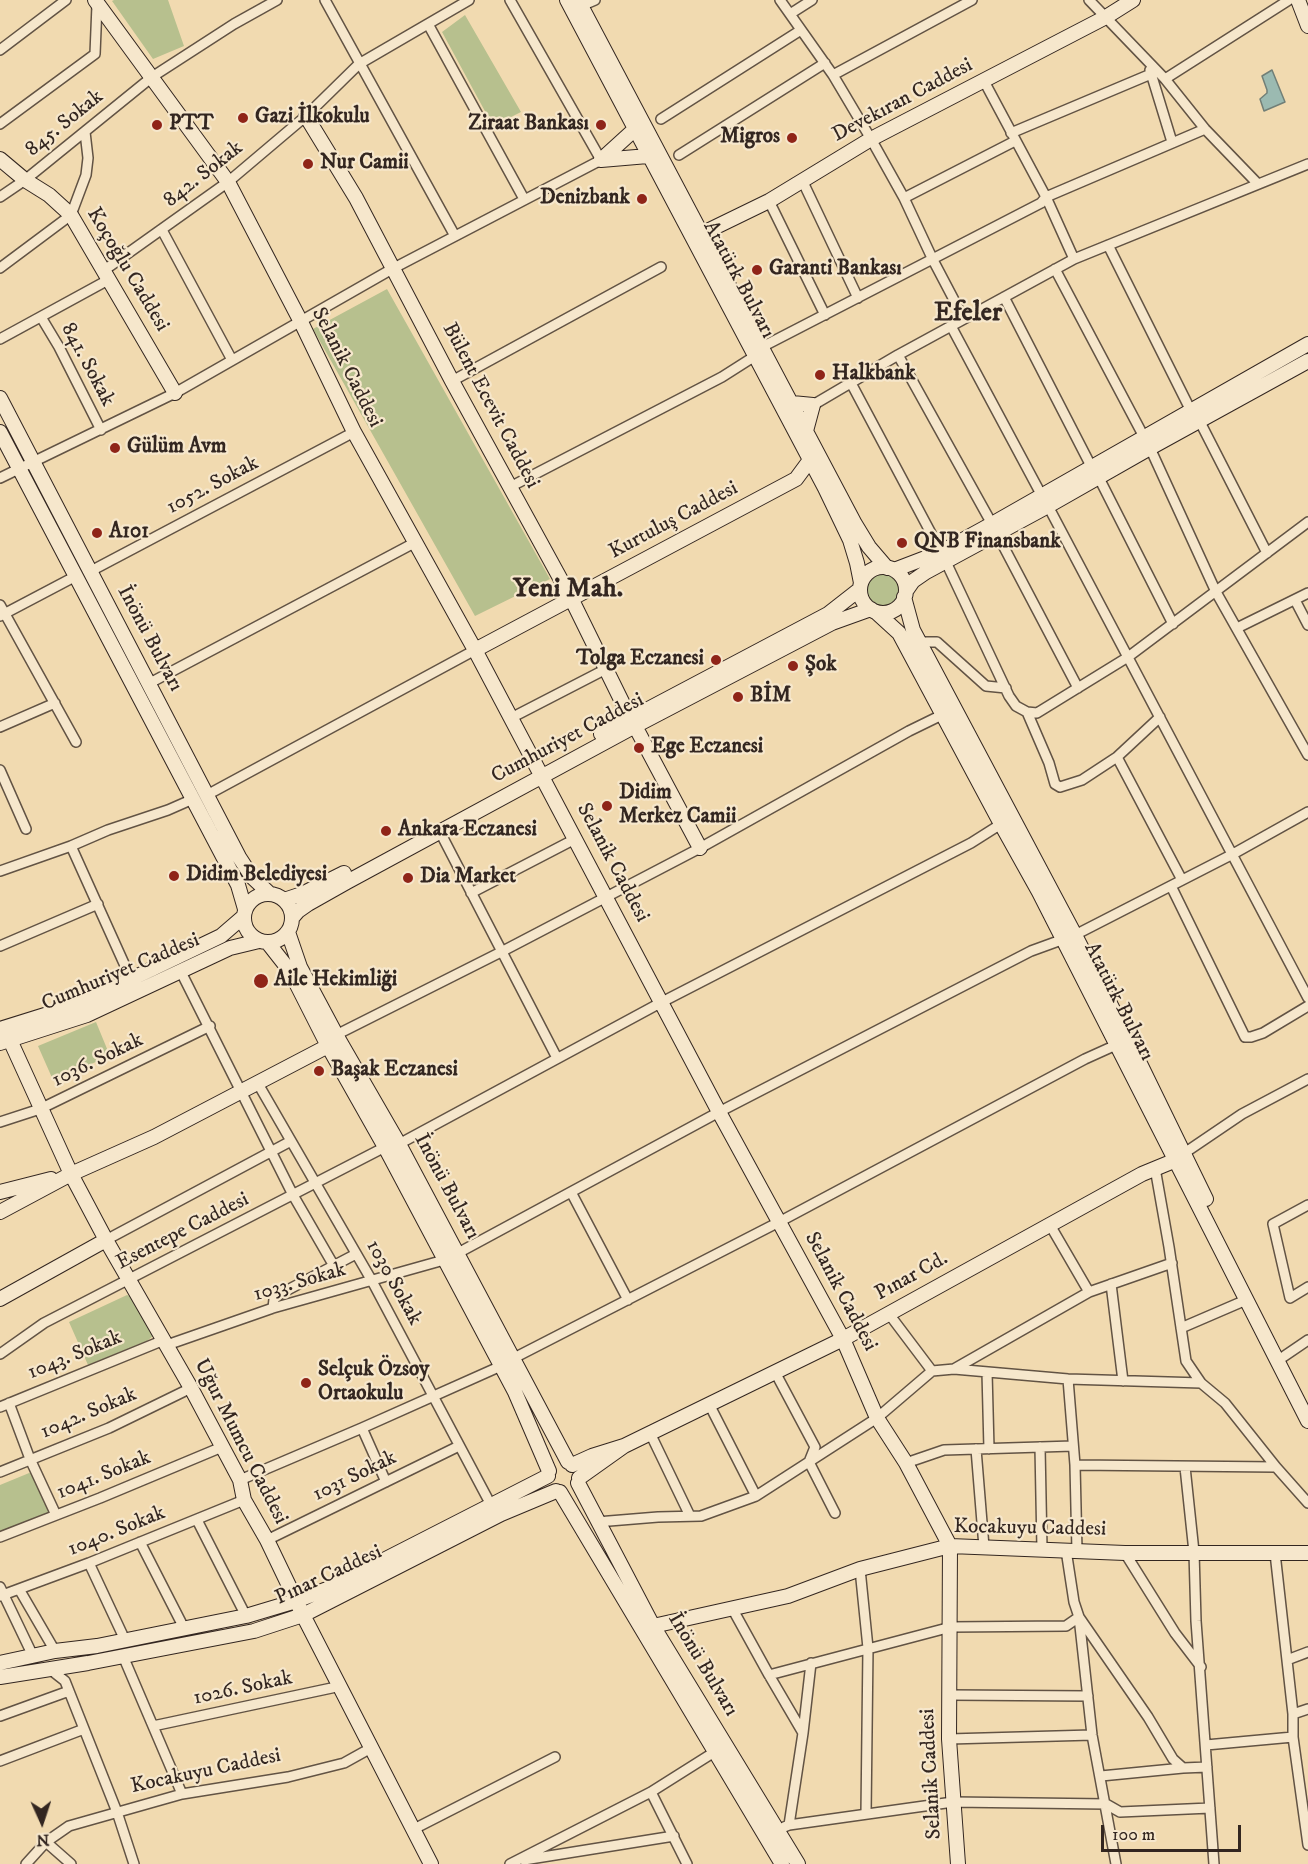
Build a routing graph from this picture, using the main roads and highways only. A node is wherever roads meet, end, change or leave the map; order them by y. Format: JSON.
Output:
{"nodes":[{"id":1,"x":567,"y":0,"type":"edge"},
{"id":2,"x":1133,"y":0,"type":"edge"},
{"id":3,"x":1298,"y":0,"type":"edge"},
{"id":4,"x":96,"y":2,"type":"edge"},
{"id":5,"x":580,"y":3,"type":"edge"},
{"id":6,"x":1308,"y":26,"type":"edge"},
{"id":7,"x":306,"y":117,"type":"road end"},
{"id":8,"x":641,"y":131,"type":"junction"},
{"id":9,"x":648,"y":156,"type":"junction"},
{"id":10,"x":0,"y":159,"type":"edge"},
{"id":11,"x":696,"y":236,"type":"junction"},
{"id":12,"x":1308,"y":344,"type":"edge"},
{"id":13,"x":758,"y":352,"type":"junction"},
{"id":14,"x":1308,"y":361,"type":"edge"},
{"id":15,"x":175,"y":393,"type":"road end"},
{"id":16,"x":0,"y":398,"type":"edge"},
{"id":17,"x":792,"y":404,"type":"junction"},
{"id":18,"x":1195,"y":416,"type":"junction"},
{"id":19,"x":806,"y":431,"type":"junction"},
{"id":20,"x":0,"y":432,"type":"edge"},
{"id":21,"x":810,"y":460,"type":"junction"},
{"id":22,"x":796,"y":479,"type":"junction"},
{"id":23,"x":822,"y":484,"type":"junction"},
{"id":24,"x":944,"y":557,"type":"junction"},
{"id":25,"x":891,"y":569,"type":"junction"},
{"id":26,"x":83,"y":574,"type":"junction"},
{"id":27,"x":860,"y":586,"type":"junction"},
{"id":28,"x":905,"y":594,"type":"junction"},
{"id":29,"x":572,"y":600,"type":"junction"},
{"id":30,"x":874,"y":611,"type":"junction"},
{"id":31,"x":475,"y":650,"type":"junction"},
{"id":32,"x":948,"y":712,"type":"junction"},
{"id":33,"x":633,"y":722,"type":"junction"},
{"id":34,"x":540,"y":772,"type":"junction"},
{"id":35,"x":700,"y":848,"type":"road end"},
{"id":36,"x":270,"y":894,"type":"junction"},
{"id":37,"x":284,"y":900,"type":"junction"},
{"id":38,"x":244,"y":913,"type":"junction"},
{"id":39,"x":290,"y":925,"type":"junction"},
{"id":40,"x":1069,"y":938,"type":"junction"},
{"id":41,"x":264,"y":942,"type":"junction"},
{"id":42,"x":0,"y":1029,"type":"edge"},
{"id":43,"x":332,"y":1040,"type":"junction"},
{"id":44,"x":5,"y":1042,"type":"edge"},
{"id":45,"x":399,"y":1144,"type":"junction"},
{"id":46,"x":385,"y":1147,"type":"junction"},
{"id":47,"x":1180,"y":1157,"type":"junction"},
{"id":48,"x":71,"y":1174,"type":"junction"},
{"id":49,"x":0,"y":1192,"type":"edge"},
{"id":50,"x":0,"y":1212,"type":"edge"},
{"id":51,"x":106,"y":1240,"type":"junction"},
{"id":52,"x":458,"y":1253,"type":"junction"},
{"id":53,"x":444,"y":1260,"type":"junction"},
{"id":54,"x":0,"y":1299,"type":"edge"},
{"id":55,"x":843,"y":1339,"type":"junction"},
{"id":56,"x":1308,"y":1405,"type":"edge"},
{"id":57,"x":1308,"y":1421,"type":"edge"},
{"id":58,"x":624,"y":1446,"type":"junction"},
{"id":59,"x":570,"y":1464,"type":"junction"},
{"id":60,"x":548,"y":1474,"type":"junction"},
{"id":61,"x":578,"y":1481,"type":"junction"},
{"id":62,"x":558,"y":1492,"type":"junction"},
{"id":63,"x":950,"y":1546,"type":"junction"},
{"id":64,"x":1308,"y":1553,"type":"edge"},
{"id":65,"x":296,"y":1601,"type":"junction"},
{"id":66,"x":303,"y":1616,"type":"junction"},
{"id":67,"x":653,"y":1626,"type":"junction"},
{"id":68,"x":55,"y":1651,"type":"junction"},
{"id":69,"x":33,"y":1656,"type":"junction"},
{"id":70,"x":0,"y":1663,"type":"edge"},
{"id":71,"x":51,"y":1670,"type":"junction"},
{"id":72,"x":0,"y":1677,"type":"edge"},
{"id":73,"x":431,"y":1864,"type":"edge"},
{"id":74,"x":782,"y":1864,"type":"edge"},
{"id":75,"x":798,"y":1864,"type":"edge"},
{"id":76,"x":958,"y":1864,"type":"edge"}],
"edges":[{"from":1,"to":8,"type":"main road","name":"Atatürk Bulvarı"},
{"from":2,"to":11,"type":"main road","name":"Devekıran Caddesi"},
{"from":3,"to":6,"type":"main road"},
{"from":4,"to":31,"type":"main road","name":"Selanik Caddesi"},
{"from":5,"to":8,"type":"main road","name":"Atatürk Bulvarı"},
{"from":7,"to":29,"type":"main road","name":"Bülent Ecevit Caddesi"},
{"from":8,"to":9,"type":"main road","name":"Atatürk Bulvarı"},
{"from":8,"to":9,"type":"main road"},
{"from":8,"to":11,"type":"main road","name":"Atatürk Bulvarı"},
{"from":9,"to":11,"type":"main road","name":"Atatürk Bulvarı"},
{"from":10,"to":15,"type":"main road","name":"Koçoğlu Caddesi"},
{"from":11,"to":13,"type":"main road","name":"Atatürk Bulvarı"},
{"from":12,"to":18,"type":"main road"},
{"from":13,"to":17,"type":"main road","name":"Atatürk Bulvarı"},
{"from":13,"to":21,"type":"main road","name":"Atatürk Bulvarı"},
{"from":14,"to":18,"type":"main road"},
{"from":16,"to":26,"type":"main road","name":"İnönü Bulvarı"},
{"from":17,"to":19,"type":"main road","name":"Atatürk Bulvarı"},
{"from":17,"to":19,"type":"main road"},
{"from":18,"to":24,"type":"main road"},
{"from":19,"to":25,"type":"main road","name":"Atatürk Bulvarı"},
{"from":20,"to":26,"type":"main road","name":"İnönü Bulvarı"},
{"from":21,"to":22,"type":"main road"},
{"from":21,"to":23,"type":"main road","name":"Atatürk Bulvarı"},
{"from":22,"to":23,"type":"main road"},
{"from":22,"to":29,"type":"main road","name":"Kurtuluş Caddesi"},
{"from":23,"to":27,"type":"main road","name":"Atatürk Bulvarı"},
{"from":24,"to":25,"type":"main road"},
{"from":24,"to":28,"type":"main road"},
{"from":25,"to":27,"type":"main road"},
{"from":25,"to":28,"type":"main road"},
{"from":26,"to":36,"type":"main road","name":"İnönü Bulvarı"},
{"from":26,"to":38,"type":"main road","name":"İnönü Bulvarı"},
{"from":27,"to":30,"type":"main road"},
{"from":27,"to":33,"type":"main road","name":"Cumhuriyet Caddesi"},
{"from":28,"to":30,"type":"main road"},
{"from":28,"to":32,"type":"main road","name":"Atatürk Bulvarı"},
{"from":29,"to":31,"type":"main road","name":"Kurtuluş Caddesi"},
{"from":29,"to":33,"type":"main road","name":"Bülent Ecevit Caddesi"},
{"from":30,"to":32,"type":"main road","name":"Atatürk Bulvarı"},
{"from":30,"to":33,"type":"main road","name":"Cumhuriyet Caddesi"},
{"from":31,"to":34,"type":"main road","name":"Selanik Caddesi"},
{"from":32,"to":40,"type":"main road","name":"Atatürk Bulvarı"},
{"from":32,"to":40,"type":"main road","name":"Atatürk Bulvarı"},
{"from":33,"to":34,"type":"main road","name":"Cumhuriyet Caddesi"},
{"from":33,"to":35,"type":"main road","name":"Bülent Ecevit Caddesi"},
{"from":34,"to":37,"type":"main road","name":"Cumhuriyet Caddesi"},
{"from":34,"to":39,"type":"main road","name":"Cumhuriyet Caddesi"},
{"from":34,"to":55,"type":"main road","name":"Selanik Caddesi"},
{"from":36,"to":37,"type":"main road"},
{"from":36,"to":38,"type":"main road"},
{"from":37,"to":39,"type":"main road"},
{"from":38,"to":41,"type":"main road"},
{"from":38,"to":42,"type":"main road","name":"Cumhuriyet Caddesi"},
{"from":39,"to":41,"type":"main road"},
{"from":39,"to":43,"type":"main road","name":"İnönü Bulvarı"},
{"from":40,"to":47,"type":"main road","name":"Atatürk Bulvarı"},
{"from":40,"to":47,"type":"main road","name":"Atatürk Bulvarı"},
{"from":41,"to":43,"type":"main road","name":"İnönü Bulvarı"},
{"from":41,"to":44,"type":"main road","name":"Cumhuriyet Caddesi"},
{"from":43,"to":45,"type":"main road","name":"İnönü Bulvarı"},
{"from":43,"to":46,"type":"main road","name":"İnönü Bulvarı"},
{"from":43,"to":48,"type":"main road"},
{"from":44,"to":48,"type":"main road","name":"Uğur Mumcu Caddesi"},
{"from":45,"to":46,"type":"main road"},
{"from":45,"to":52,"type":"main road","name":"İnönü Bulvarı"},
{"from":46,"to":53,"type":"main road","name":"İnönü Bulvarı"},
{"from":47,"to":55,"type":"main road","name":"Pınar Cd."},
{"from":47,"to":56,"type":"main road","name":"Atatürk Bulvarı"},
{"from":47,"to":57,"type":"main road","name":"Atatürk Bulvarı"},
{"from":48,"to":49,"type":"main road"},
{"from":48,"to":50,"type":"main road"},
{"from":48,"to":51,"type":"main road","name":"Uğur Mumcu Caddesi"},
{"from":51,"to":54,"type":"main road"},
{"from":51,"to":65,"type":"main road","name":"Uğur Mumcu Caddesi"},
{"from":52,"to":53,"type":"main road"},
{"from":52,"to":59,"type":"main road","name":"İnönü Bulvarı"},
{"from":53,"to":60,"type":"main road","name":"İnönü Bulvarı"},
{"from":55,"to":58,"type":"main road","name":"Pınar Cd."},
{"from":55,"to":63,"type":"main road","name":"Selanik Caddesi"},
{"from":58,"to":59,"type":"main road"},
{"from":58,"to":61,"type":"main road"},
{"from":59,"to":60,"type":"main road"},
{"from":59,"to":61,"type":"main road"},
{"from":60,"to":62,"type":"main road"},
{"from":60,"to":65,"type":"main road","name":"Pınar Caddesi"},
{"from":61,"to":62,"type":"main road"},
{"from":61,"to":67,"type":"main road","name":"İnönü Bulvarı"},
{"from":62,"to":66,"type":"main road","name":"Pınar Caddesi"},
{"from":62,"to":74,"type":"main road","name":"İnönü Bulvarı"},
{"from":63,"to":64,"type":"main road","name":"Kocakuyu Caddesi"},
{"from":63,"to":67,"type":"main road","name":"Kocakuyu Caddesi"},
{"from":63,"to":76,"type":"main road","name":"Selanik Caddesi"},
{"from":65,"to":66,"type":"main road","name":"Uğur Mumcu Caddesi"},
{"from":65,"to":68,"type":"main road","name":"Pınar Caddesi"},
{"from":66,"to":71,"type":"main road","name":"Pınar Caddesi"},
{"from":66,"to":73,"type":"main road","name":"Uğur Mumcu Caddesi"},
{"from":67,"to":75,"type":"main road","name":"İnönü Bulvarı"},
{"from":68,"to":69,"type":"main road","name":"Pınar Caddesi"},
{"from":68,"to":71,"type":"main road"},
{"from":69,"to":70,"type":"main road","name":"Pınar Caddesi"},
{"from":69,"to":71,"type":"main road"},
{"from":71,"to":72,"type":"main road","name":"Pınar Caddesi"}]}
